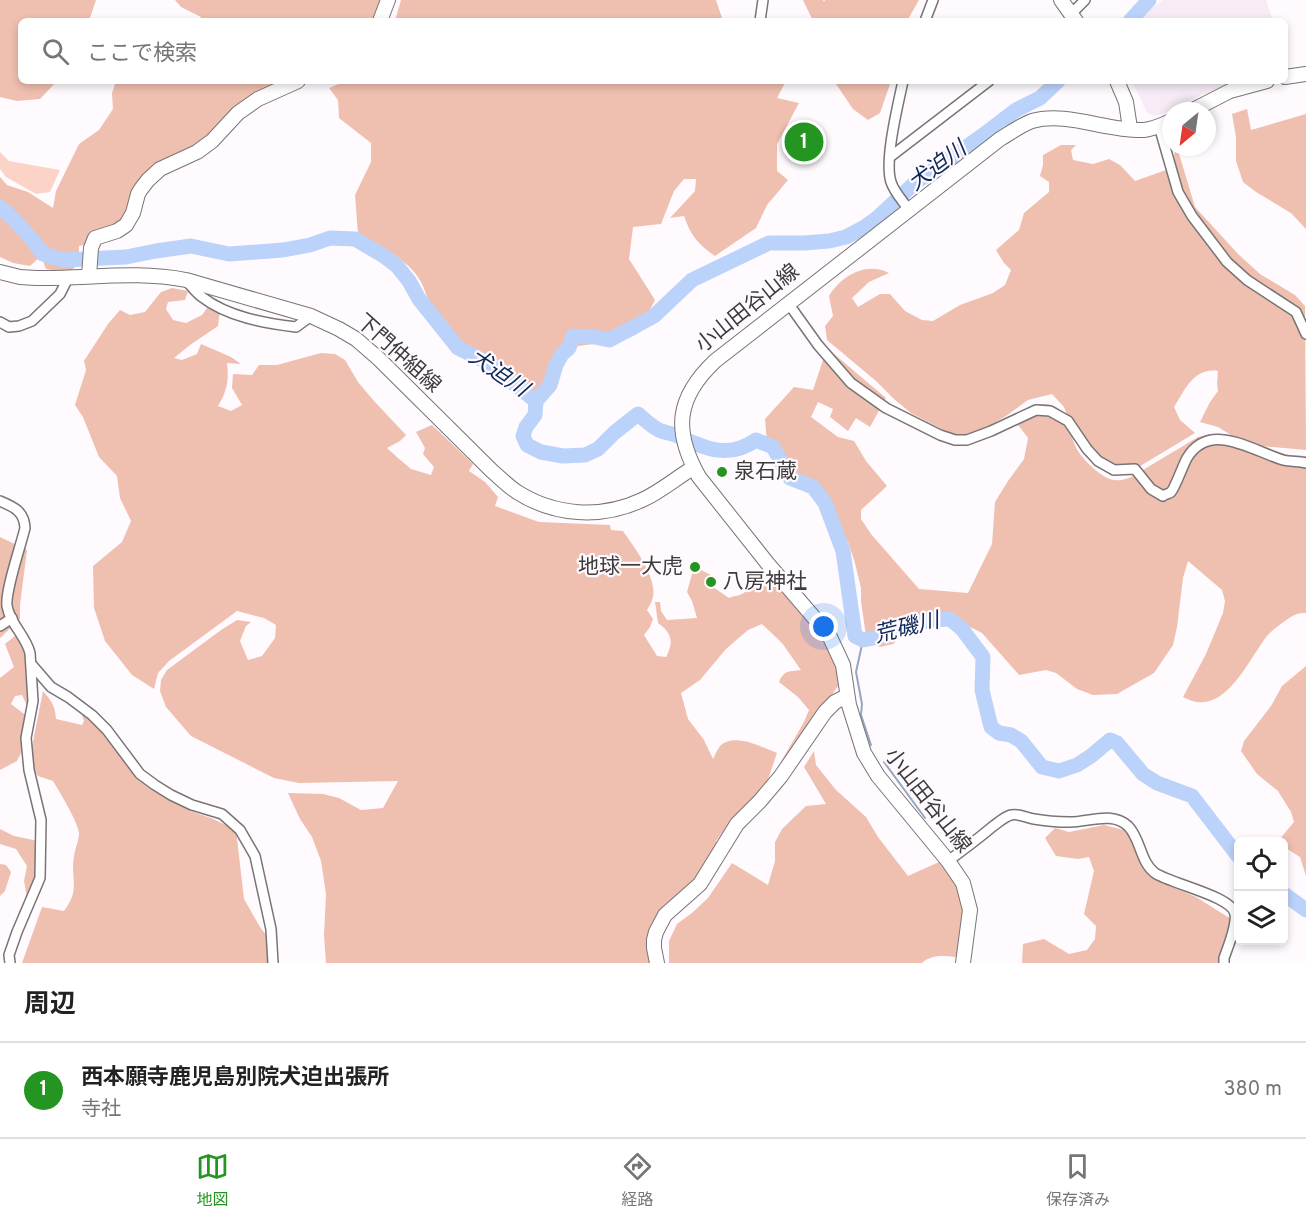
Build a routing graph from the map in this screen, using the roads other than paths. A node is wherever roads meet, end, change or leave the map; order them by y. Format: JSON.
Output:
{"nodes":[{"id":1,"x":388,"y":0,"type":"edge"},
{"id":2,"x":763,"y":0,"type":"edge"},
{"id":3,"x":924,"y":0,"type":"edge"},
{"id":4,"x":933,"y":0,"type":"edge"},
{"id":5,"x":1061,"y":0,"type":"edge"},
{"id":6,"x":1085,"y":0,"type":"edge"},
{"id":7,"x":928,"y":10,"type":"junction"},
{"id":8,"x":1073,"y":17,"type":"edge"},
{"id":9,"x":381,"y":18,"type":"edge"},
{"id":10,"x":760,"y":18,"type":"edge"},
{"id":11,"x":926,"y":18,"type":"edge"},
{"id":12,"x":1306,"y":74,"type":"edge"},
{"id":13,"x":1288,"y":77,"type":"edge"},
{"id":14,"x":291,"y":84,"type":"edge"},
{"id":15,"x":902,"y":84,"type":"edge"},
{"id":16,"x":985,"y":84,"type":"edge"},
{"id":17,"x":1118,"y":84,"type":"edge"},
{"id":18,"x":1256,"y":84,"type":"edge"},
{"id":19,"x":1209,"y":102,"type":"edge"},
{"id":20,"x":1162,"y":125,"type":"edge"},
{"id":21,"x":1130,"y":128,"type":"junction"},
{"id":22,"x":1171,"y":156,"type":"edge"},
{"id":23,"x":890,"y":157,"type":"junction"},
{"id":24,"x":909,"y":210,"type":"junction"},
{"id":25,"x":0,"y":272,"type":"edge"},
{"id":26,"x":89,"y":276,"type":"junction"},
{"id":27,"x":68,"y":278,"type":"junction"},
{"id":28,"x":186,"y":280,"type":"junction"},
{"id":29,"x":788,"y":303,"type":"junction"},
{"id":30,"x":311,"y":316,"type":"junction"},
{"id":31,"x":0,"y":322,"type":"edge"},
{"id":32,"x":1306,"y":334,"type":"edge"},
{"id":33,"x":1306,"y":463,"type":"edge"},
{"id":34,"x":693,"y":468,"type":"junction"},
{"id":35,"x":0,"y":501,"type":"edge"},
{"id":36,"x":12,"y":618,"type":"junction"},
{"id":37,"x":0,"y":626,"type":"edge"},
{"id":38,"x":31,"y":664,"type":"junction"},
{"id":39,"x":847,"y":696,"type":"junction"},
{"id":40,"x":948,"y":861,"type":"junction"},
{"id":41,"x":10,"y":963,"type":"edge"},
{"id":42,"x":273,"y":963,"type":"edge"},
{"id":43,"x":657,"y":963,"type":"edge"},
{"id":44,"x":963,"y":963,"type":"edge"},
{"id":45,"x":1224,"y":963,"type":"edge"}],
"edges":[{"from":1,"to":9,"type":"street"},
{"from":2,"to":10,"type":"street"},
{"from":3,"to":7,"type":"street"},
{"from":4,"to":7,"type":"street"},
{"from":5,"to":8,"type":"street"},
{"from":6,"to":8,"type":"street"},
{"from":7,"to":11,"type":"street"},
{"from":12,"to":13,"type":"street"},
{"from":14,"to":26,"type":"street"},
{"from":15,"to":23,"type":"street"},
{"from":16,"to":23,"type":"street"},
{"from":17,"to":21,"type":"street"},
{"from":18,"to":19,"type":"street"},
{"from":20,"to":21,"type":"street","name":"小山田谷山線"},
{"from":21,"to":24,"type":"street","name":"小山田谷山線"},
{"from":22,"to":32,"type":"street"},
{"from":23,"to":24,"type":"street"},
{"from":24,"to":29,"type":"street","name":"小山田谷山線"},
{"from":25,"to":27,"type":"street","name":"下門仲組線"},
{"from":26,"to":27,"type":"street","name":"下門仲組線"},
{"from":26,"to":28,"type":"street","name":"下門仲組線"},
{"from":27,"to":31,"type":"street"},
{"from":28,"to":30,"type":"street","name":"下門仲組線"},
{"from":28,"to":30,"type":"street"},
{"from":29,"to":33,"type":"street"},
{"from":29,"to":34,"type":"street","name":"小山田谷山線"},
{"from":30,"to":34,"type":"street","name":"下門仲組線"},
{"from":34,"to":39,"type":"street","name":"小山田谷山線"},
{"from":35,"to":36,"type":"street"},
{"from":36,"to":37,"type":"street"},
{"from":36,"to":38,"type":"street"},
{"from":38,"to":41,"type":"street"},
{"from":38,"to":42,"type":"street"},
{"from":39,"to":40,"type":"street","name":"小山田谷山線"},
{"from":39,"to":43,"type":"street"},
{"from":40,"to":44,"type":"street","name":"小山田谷山線"},
{"from":40,"to":45,"type":"street"}]}
